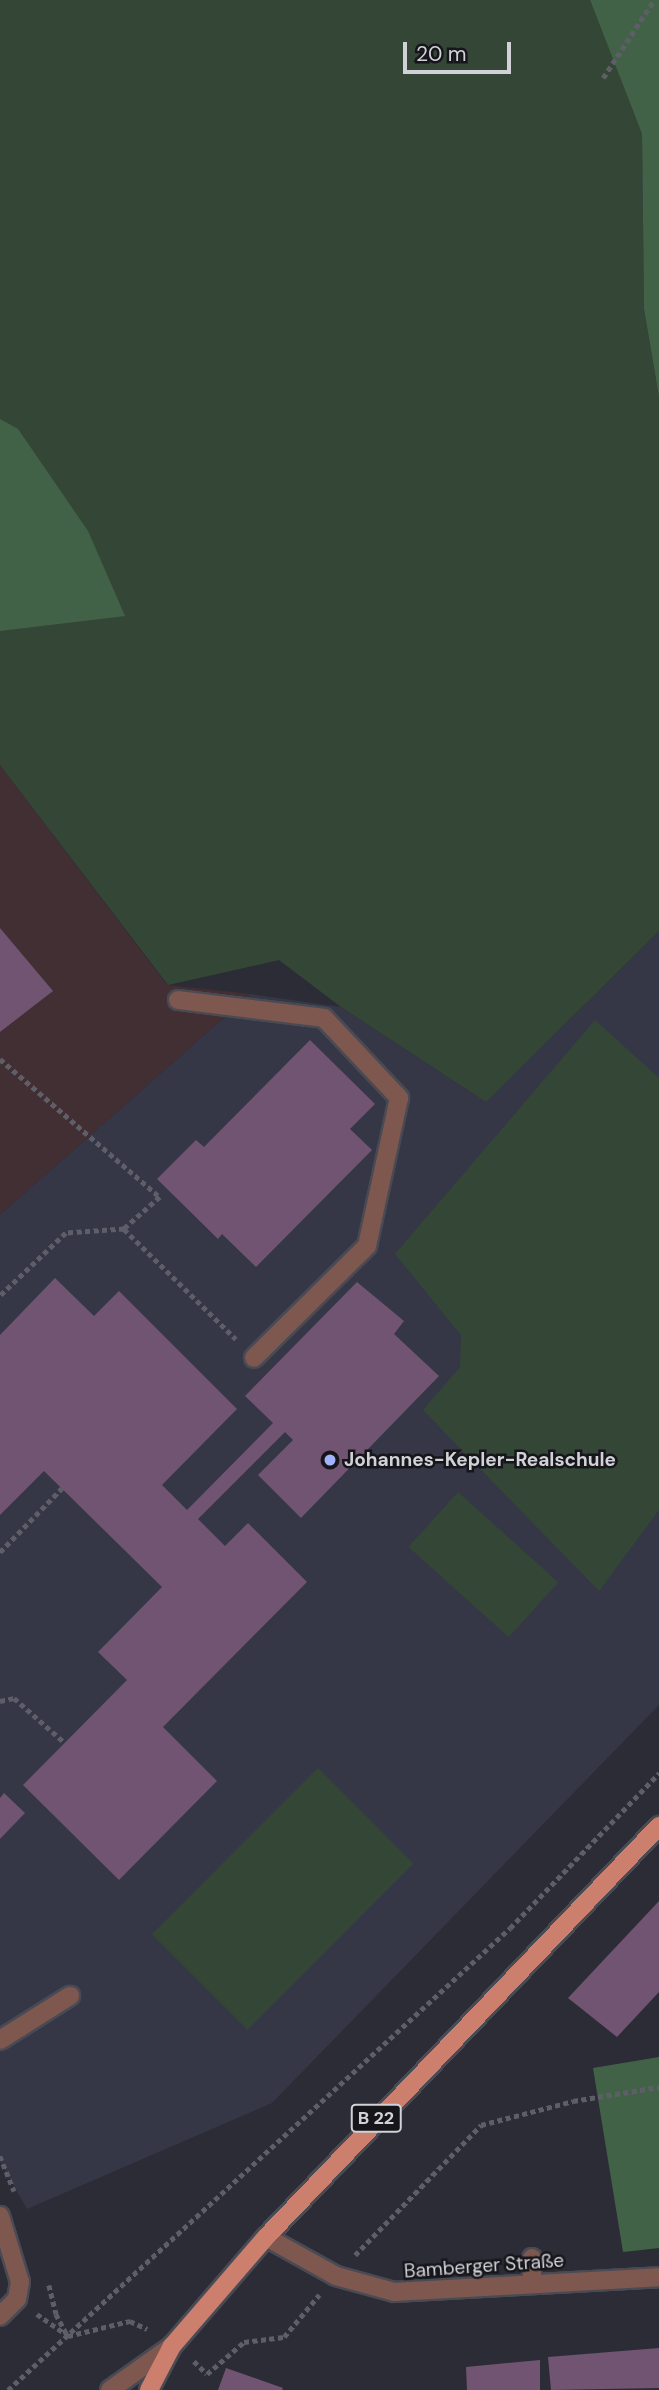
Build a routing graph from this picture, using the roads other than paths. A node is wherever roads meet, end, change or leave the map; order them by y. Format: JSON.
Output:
{"nodes":[{"id":1,"x":178,"y":1000,"type":"dead end"},
{"id":2,"x":254,"y":1358,"type":"road end"},
{"id":3,"x":659,"y":1826,"type":"edge"},
{"id":4,"x":70,"y":1996,"type":"dead end"},
{"id":5,"x":0,"y":2040,"type":"edge"},
{"id":6,"x":0,"y":2216,"type":"edge"},
{"id":7,"x":266,"y":2237,"type":"junction"},
{"id":8,"x":532,"y":2258,"type":"dead end"},
{"id":9,"x":659,"y":2277,"type":"edge"},
{"id":10,"x":531,"y":2283,"type":"junction"},
{"id":11,"x":0,"y":2316,"type":"edge"},
{"id":12,"x":172,"y":2346,"type":"junction"},
{"id":13,"x":110,"y":2390,"type":"edge"},
{"id":14,"x":149,"y":2390,"type":"edge"}],
"edges":[{"from":1,"to":2,"type":"street"},
{"from":3,"to":7,"type":"main road","number":"B 22"},
{"from":4,"to":5,"type":"street"},
{"from":6,"to":11,"type":"street"},
{"from":7,"to":10,"type":"street","name":"Bamberger Straße"},
{"from":7,"to":12,"type":"main road","number":"B 22"},
{"from":8,"to":10,"type":"street"},
{"from":9,"to":10,"type":"street","name":"Bamberger Straße"},
{"from":12,"to":13,"type":"street"},
{"from":12,"to":14,"type":"main road","number":"B 22"}]}
